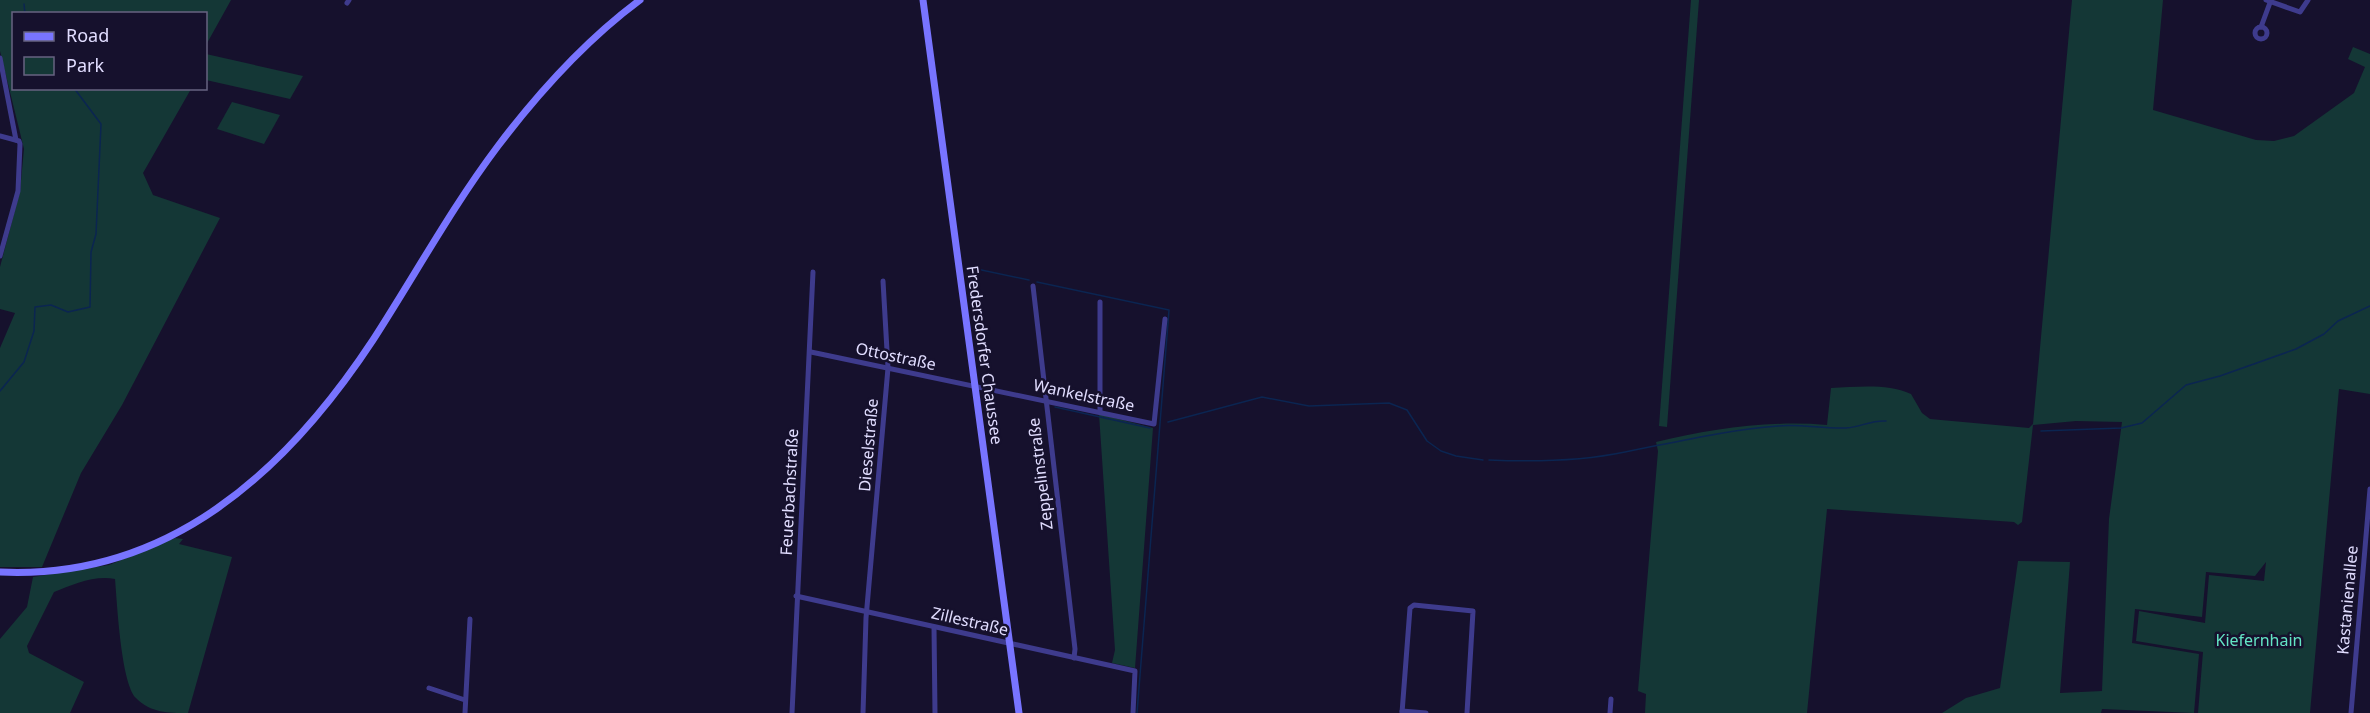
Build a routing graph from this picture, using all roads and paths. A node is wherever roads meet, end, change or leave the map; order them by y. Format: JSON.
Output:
{"nodes":[{"id":1,"x":640,"y":0,"type":"edge"},
{"id":2,"x":923,"y":0,"type":"edge"},
{"id":3,"x":2308,"y":0,"type":"edge"},
{"id":4,"x":2269,"y":1,"type":"edge"},
{"id":5,"x":2261,"y":27,"type":"dead end"},
{"id":6,"x":0,"y":58,"type":"edge"},
{"id":7,"x":0,"y":136,"type":"edge"},
{"id":8,"x":17,"y":140,"type":"junction"},
{"id":9,"x":0,"y":256,"type":"edge"},
{"id":10,"x":813,"y":272,"type":"dead end"},
{"id":11,"x":883,"y":281,"type":"dead end"},
{"id":12,"x":1033,"y":286,"type":"dead end"},
{"id":13,"x":1100,"y":302,"type":"dead end"},
{"id":14,"x":1165,"y":319,"type":"dead end"},
{"id":15,"x":811,"y":352,"type":"junction"},
{"id":16,"x":888,"y":368,"type":"junction"},
{"id":17,"x":976,"y":386,"type":"junction"},
{"id":18,"x":1045,"y":401,"type":"junction"},
{"id":19,"x":1100,"y":412,"type":"junction"},
{"id":20,"x":2370,"y":489,"type":"edge"},
{"id":21,"x":2369,"y":507,"type":"edge"},
{"id":22,"x":0,"y":572,"type":"edge"},
{"id":23,"x":2362,"y":579,"type":"junction"},
{"id":24,"x":2370,"y":579,"type":"edge"},
{"id":25,"x":796,"y":596,"type":"junction"},
{"id":26,"x":867,"y":612,"type":"junction"},
{"id":27,"x":470,"y":619,"type":"dead end"},
{"id":28,"x":934,"y":627,"type":"junction"},
{"id":29,"x":1010,"y":645,"type":"junction"},
{"id":30,"x":1074,"y":658,"type":"junction"},
{"id":31,"x":429,"y":688,"type":"dead end"},
{"id":32,"x":1611,"y":699,"type":"dead end"},
{"id":33,"x":465,"y":700,"type":"junction"},
{"id":34,"x":1402,"y":712,"type":"edge"},
{"id":35,"x":465,"y":713,"type":"edge"},
{"id":36,"x":792,"y":713,"type":"edge"},
{"id":37,"x":863,"y":713,"type":"edge"},
{"id":38,"x":935,"y":713,"type":"edge"},
{"id":39,"x":1019,"y":713,"type":"edge"},
{"id":40,"x":1133,"y":713,"type":"edge"},
{"id":41,"x":1426,"y":713,"type":"edge"},
{"id":42,"x":1467,"y":713,"type":"edge"},
{"id":43,"x":1610,"y":713,"type":"edge"},
{"id":44,"x":2351,"y":713,"type":"edge"}],
"edges":[{"from":1,"to":22,"type":"main road"},
{"from":2,"to":17,"type":"main road","name":"Fredersdorfer Chaussee"},
{"from":3,"to":4,"type":"street"},
{"from":4,"to":5,"type":"street"},
{"from":6,"to":8,"type":"street"},
{"from":7,"to":8,"type":"street"},
{"from":8,"to":9,"type":"street"},
{"from":10,"to":15,"type":"street","name":"Feuerbachstraße"},
{"from":11,"to":16,"type":"street","name":"Dieselstraße"},
{"from":12,"to":18,"type":"street","name":"Zeppelinstraße"},
{"from":13,"to":19,"type":"street"},
{"from":14,"to":19,"type":"street","name":"Wankelstraße"},
{"from":15,"to":16,"type":"street","name":"Ottostraße"},
{"from":15,"to":25,"type":"street","name":"Feuerbachstraße"},
{"from":16,"to":17,"type":"street","name":"Ottostraße"},
{"from":16,"to":26,"type":"street","name":"Dieselstraße"},
{"from":17,"to":18,"type":"street","name":"Wankelstraße"},
{"from":17,"to":29,"type":"main road","name":"Fredersdorfer Chaussee"},
{"from":18,"to":19,"type":"street","name":"Wankelstraße"},
{"from":18,"to":30,"type":"street","name":"Zeppelinstraße"},
{"from":20,"to":21,"type":"street","name":"Kastanienallee"},
{"from":21,"to":23,"type":"street","name":"Kastanienallee"},
{"from":23,"to":24,"type":"street"},
{"from":23,"to":44,"type":"street","name":"Kastanienallee"},
{"from":25,"to":26,"type":"street","name":"Zillestraße"},
{"from":25,"to":36,"type":"street","name":"Feuerbachstraße"},
{"from":26,"to":28,"type":"street","name":"Zillestraße"},
{"from":26,"to":37,"type":"street","name":"Dieselstraße"},
{"from":27,"to":33,"type":"street"},
{"from":28,"to":29,"type":"street","name":"Zillestraße"},
{"from":28,"to":38,"type":"street"},
{"from":29,"to":30,"type":"street","name":"Zillestraße"},
{"from":29,"to":39,"type":"main road","name":"Fredersdorfer Chaussee"},
{"from":30,"to":40,"type":"street","name":"Zillestraße"},
{"from":31,"to":33,"type":"street"},
{"from":32,"to":43,"type":"street"},
{"from":33,"to":35,"type":"street"},
{"from":34,"to":41,"type":"street"},
{"from":34,"to":42,"type":"street"}]}
